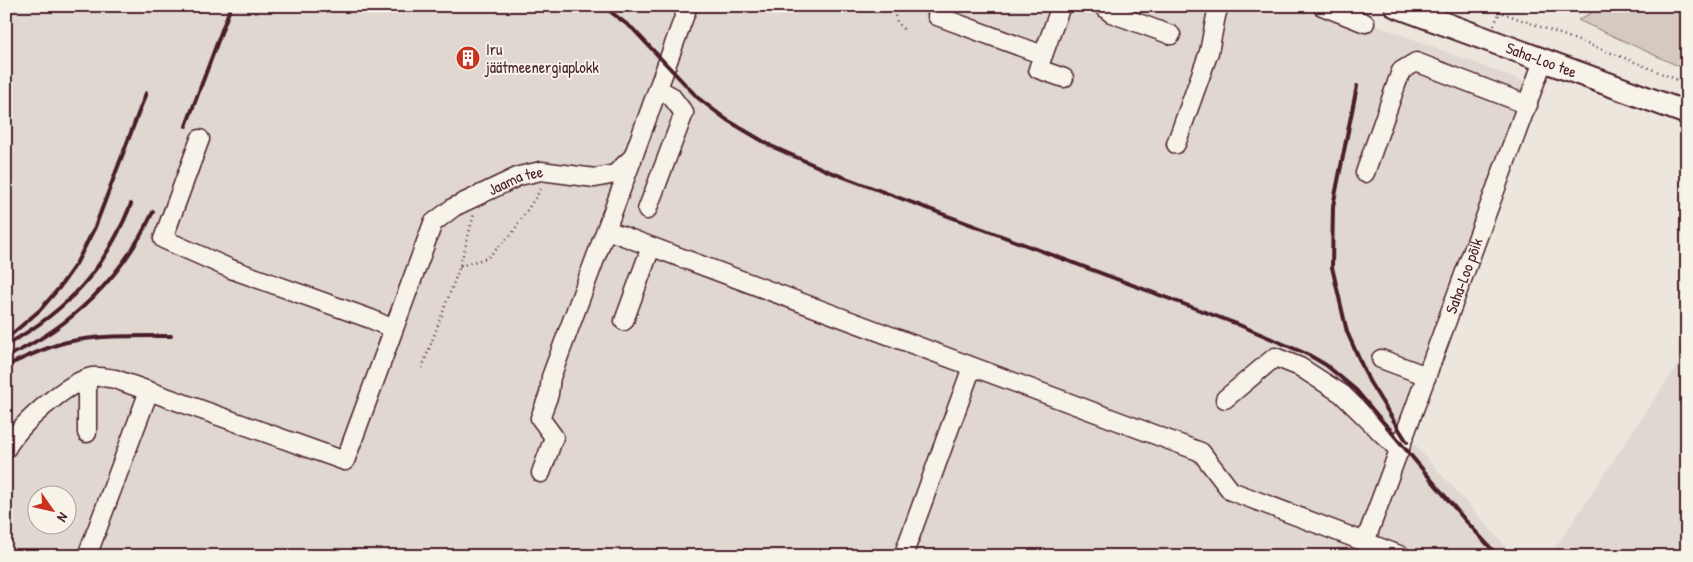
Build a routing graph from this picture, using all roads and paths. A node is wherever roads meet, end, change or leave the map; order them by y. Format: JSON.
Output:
{"nodes":[{"id":1,"x":688,"y":6,"type":"edge"},
{"id":2,"x":893,"y":6,"type":"edge"},
{"id":3,"x":1061,"y":6,"type":"edge"},
{"id":4,"x":1103,"y":6,"type":"edge"},
{"id":5,"x":1219,"y":6,"type":"edge"},
{"id":6,"x":1322,"y":6,"type":"edge"},
{"id":7,"x":1396,"y":6,"type":"edge"},
{"id":8,"x":1484,"y":6,"type":"edge"},
{"id":9,"x":937,"y":16,"type":"dead end"},
{"id":10,"x":1365,"y":23,"type":"dead end"},
{"id":11,"x":904,"y":30,"type":"dead end"},
{"id":12,"x":1171,"y":36,"type":"dead end"},
{"id":13,"x":1043,"y":55,"type":"junction"},
{"id":14,"x":1543,"y":61,"type":"junction"},
{"id":15,"x":1064,"y":78,"type":"dead end"},
{"id":16,"x":1687,"y":84,"type":"edge"},
{"id":17,"x":658,"y":88,"type":"junction"},
{"id":18,"x":1528,"y":105,"type":"junction"},
{"id":19,"x":1687,"y":113,"type":"edge"},
{"id":20,"x":200,"y":139,"type":"dead end"},
{"id":21,"x":1176,"y":144,"type":"dead end"},
{"id":22,"x":633,"y":157,"type":"junction"},
{"id":23,"x":551,"y":172,"type":"junction"},
{"id":24,"x":1365,"y":173,"type":"dead end"},
{"id":25,"x":479,"y":195,"type":"junction"},
{"id":26,"x":646,"y":210,"type":"dead end"},
{"id":27,"x":607,"y":230,"type":"junction"},
{"id":28,"x":652,"y":247,"type":"junction"},
{"id":29,"x":460,"y":266,"type":"junction"},
{"id":30,"x":624,"y":321,"type":"dead end"},
{"id":31,"x":394,"y":329,"type":"junction"},
{"id":32,"x":1381,"y":359,"type":"dead end"},
{"id":33,"x":972,"y":367,"type":"junction"},
{"id":34,"x":422,"y":368,"type":"dead end"},
{"id":35,"x":1427,"y":376,"type":"junction"},
{"id":36,"x":88,"y":379,"type":"junction"},
{"id":37,"x":149,"y":391,"type":"junction"},
{"id":38,"x":1225,"y":399,"type":"dead end"},
{"id":39,"x":87,"y":433,"type":"dead end"},
{"id":40,"x":6,"y":449,"type":"edge"},
{"id":41,"x":1400,"y":451,"type":"junction"},
{"id":42,"x":541,"y":473,"type":"dead end"},
{"id":43,"x":1365,"y":542,"type":"junction"},
{"id":44,"x":87,"y":556,"type":"edge"},
{"id":45,"x":903,"y":556,"type":"edge"},
{"id":46,"x":1402,"y":556,"type":"edge"}],
"edges":[{"from":1,"to":17,"type":"lane","name":"Jaama tee"},
{"from":2,"to":11,"type":"path"},
{"from":3,"to":13,"type":"lane"},
{"from":4,"to":12,"type":"lane"},
{"from":5,"to":21,"type":"lane"},
{"from":6,"to":10,"type":"lane"},
{"from":7,"to":14,"type":"main road","name":"Saha-Loo tee"},
{"from":8,"to":16,"type":"path"},
{"from":9,"to":13,"type":"lane"},
{"from":13,"to":15,"type":"lane"},
{"from":14,"to":18,"type":"lane","name":"Saha-Loo põik"},
{"from":14,"to":19,"type":"main road","name":"Saha-Loo tee"},
{"from":17,"to":22,"type":"lane","name":"Jaama tee"},
{"from":17,"to":26,"type":"lane"},
{"from":18,"to":24,"type":"lane"},
{"from":18,"to":35,"type":"lane","name":"Saha-Loo põik"},
{"from":20,"to":31,"type":"lane"},
{"from":22,"to":23,"type":"lane","name":"Jaama tee"},
{"from":22,"to":27,"type":"lane"},
{"from":23,"to":25,"type":"lane","name":"Jaama tee"},
{"from":23,"to":29,"type":"path"},
{"from":25,"to":29,"type":"path"},
{"from":25,"to":31,"type":"lane","name":"Jaama tee"},
{"from":27,"to":28,"type":"lane"},
{"from":27,"to":42,"type":"lane"},
{"from":28,"to":30,"type":"lane"},
{"from":28,"to":33,"type":"lane"},
{"from":29,"to":34,"type":"path"},
{"from":31,"to":37,"type":"lane","name":"Jaama tee"},
{"from":32,"to":35,"type":"lane"},
{"from":33,"to":43,"type":"lane"},
{"from":33,"to":45,"type":"lane"},
{"from":35,"to":41,"type":"lane","name":"Saha-Loo põik"},
{"from":36,"to":37,"type":"lane"},
{"from":36,"to":39,"type":"lane"},
{"from":36,"to":40,"type":"lane"},
{"from":37,"to":44,"type":"lane"},
{"from":38,"to":41,"type":"lane"},
{"from":41,"to":43,"type":"lane","name":"Saha-Loo põik"},
{"from":43,"to":46,"type":"lane"}]}
